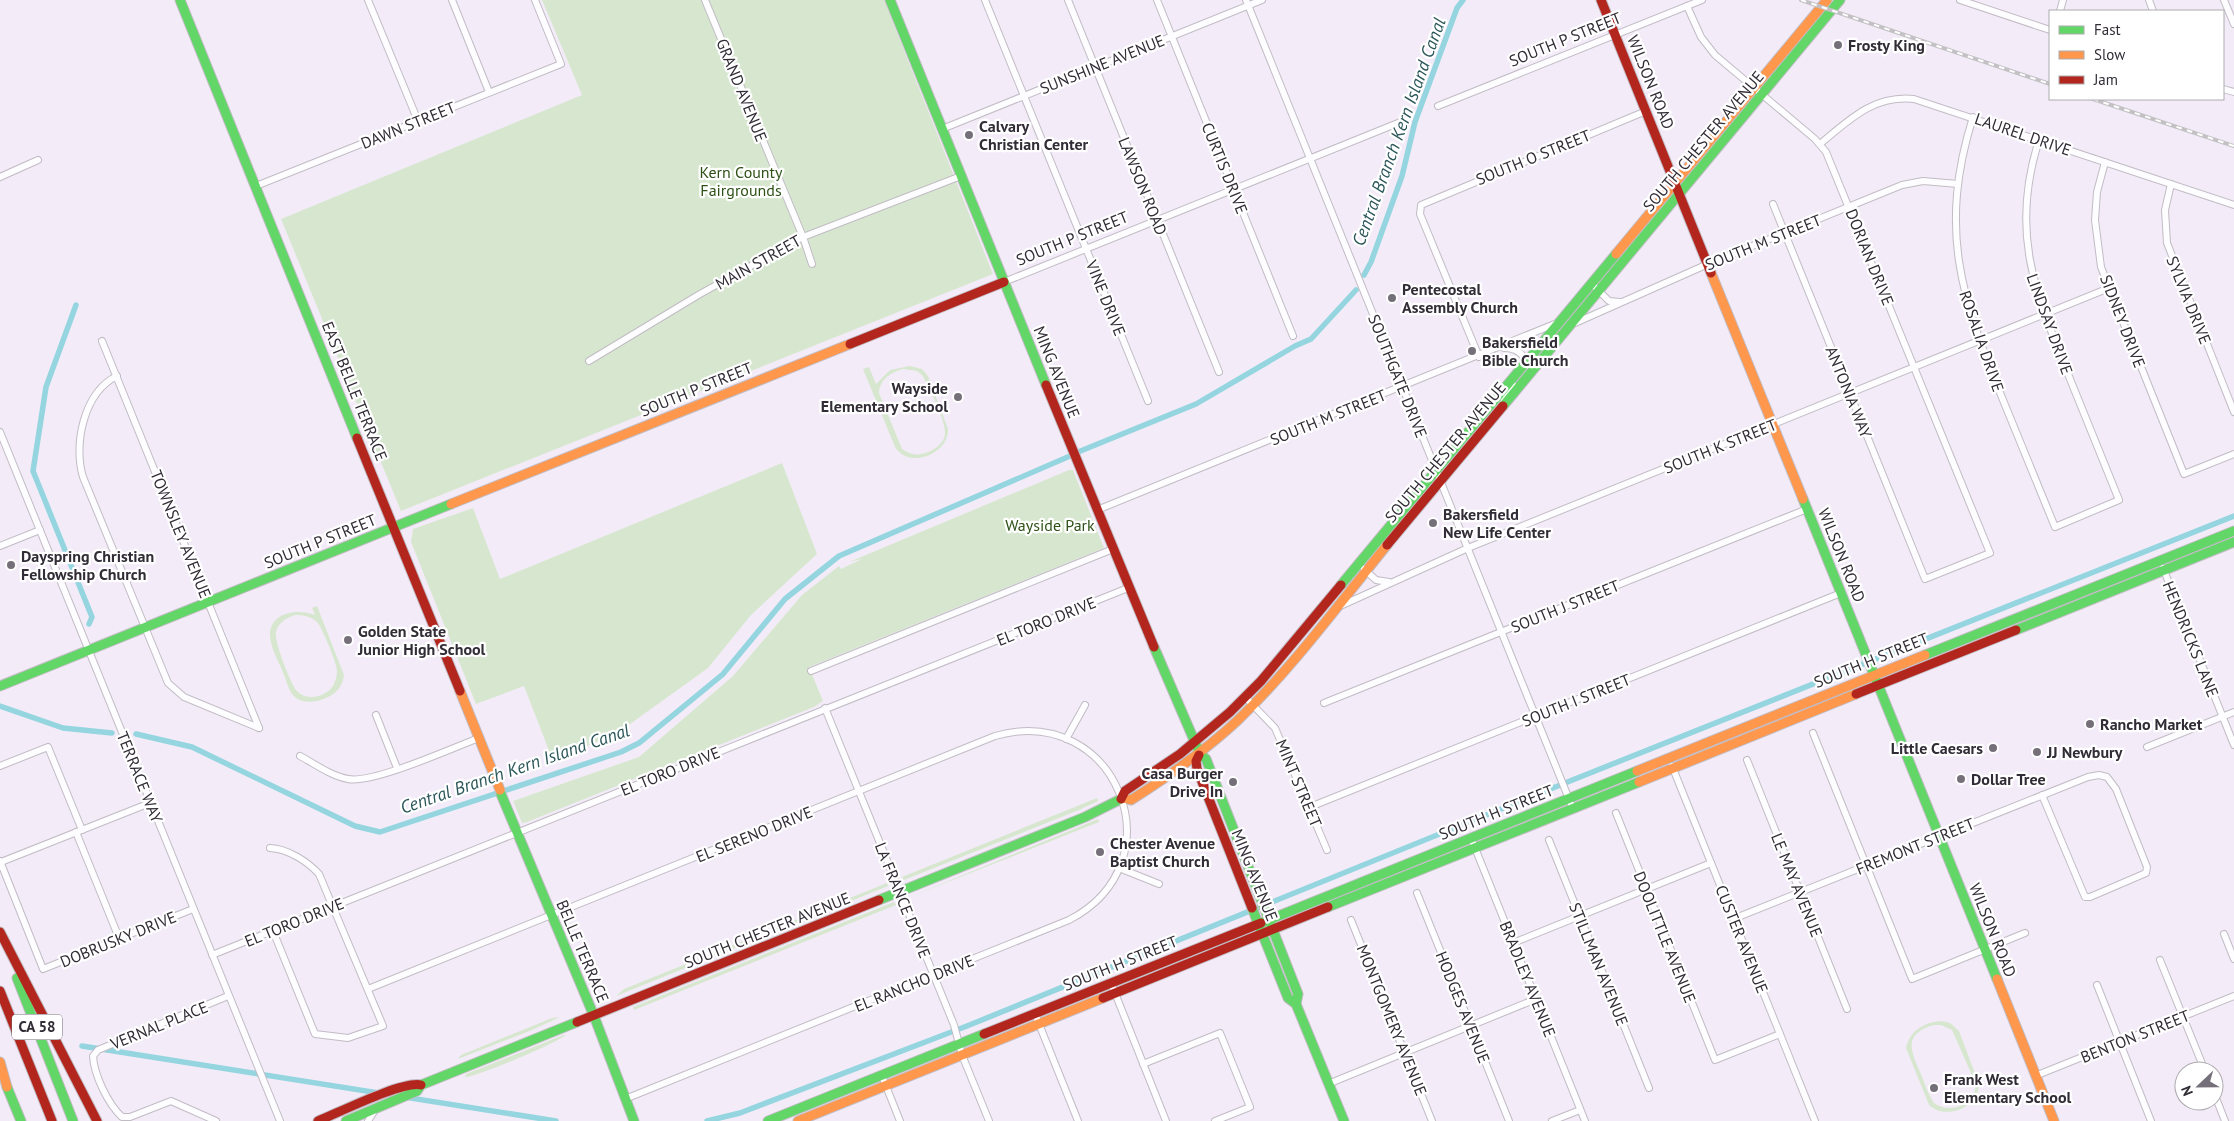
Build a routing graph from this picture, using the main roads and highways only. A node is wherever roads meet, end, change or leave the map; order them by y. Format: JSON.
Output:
{"nodes":[{"id":1,"x":180,"y":0,"type":"edge"},
{"id":2,"x":890,"y":0,"type":"edge"},
{"id":3,"x":1601,"y":0,"type":"edge"},
{"id":4,"x":1826,"y":0,"type":"edge"},
{"id":5,"x":1840,"y":0,"type":"edge"},
{"id":6,"x":1674,"y":183,"type":"junction"},
{"id":7,"x":1679,"y":195,"type":"junction"},
{"id":8,"x":1004,"y":282,"type":"junction"},
{"id":9,"x":394,"y":528,"type":"junction"},
{"id":10,"x":2234,"y":531,"type":"edge"},
{"id":11,"x":2234,"y":542,"type":"edge"},
{"id":12,"x":1874,"y":675,"type":"junction"},
{"id":13,"x":0,"y":686,"type":"edge"},
{"id":14,"x":1878,"y":686,"type":"junction"},
{"id":15,"x":1196,"y":744,"type":"junction"},
{"id":16,"x":1200,"y":754,"type":"junction"},
{"id":17,"x":501,"y":792,"type":"joint"},
{"id":18,"x":1123,"y":798,"type":"junction"},
{"id":19,"x":1268,"y":916,"type":"junction"},
{"id":20,"x":1258,"y":921,"type":"junction"},
{"id":21,"x":1273,"y":930,"type":"junction"},
{"id":22,"x":0,"y":933,"type":"edge"},
{"id":23,"x":1263,"y":934,"type":"junction"},
{"id":24,"x":1183,"y":953,"type":"junction"},
{"id":25,"x":1152,"y":978,"type":"junction"},
{"id":26,"x":0,"y":991,"type":"edge"},
{"id":27,"x":1296,"y":1004,"type":"junction"},
{"id":28,"x":594,"y":1016,"type":"junction"},
{"id":29,"x":0,"y":1062,"type":"edge"},
{"id":30,"x":421,"y":1085,"type":"junction"},
{"id":31,"x":4,"y":1088,"type":"edge"},
{"id":32,"x":343,"y":1111,"type":"junction"},
{"id":33,"x":811,"y":1119,"type":"edge"},
{"id":34,"x":634,"y":1120,"type":"edge"},
{"id":35,"x":21,"y":1121,"type":"edge"},
{"id":36,"x":52,"y":1121,"type":"edge"},
{"id":37,"x":73,"y":1121,"type":"edge"},
{"id":38,"x":97,"y":1121,"type":"edge"},
{"id":39,"x":318,"y":1121,"type":"edge"},
{"id":40,"x":326,"y":1121,"type":"edge"},
{"id":41,"x":346,"y":1121,"type":"edge"},
{"id":42,"x":768,"y":1121,"type":"edge"},
{"id":43,"x":798,"y":1121,"type":"edge"},
{"id":44,"x":1344,"y":1121,"type":"edge"},
{"id":45,"x":2054,"y":1121,"type":"edge"}],
"edges":[{"from":1,"to":9,"type":"main road","name":"EAST BELLE TERRACE"},
{"from":2,"to":8,"type":"main road","name":"MING AVENUE"},
{"from":3,"to":6,"type":"main road","name":"WILSON ROAD"},
{"from":4,"to":6,"type":"main road","name":"SOUTH CHESTER AVENUE"},
{"from":5,"to":7,"type":"main road","name":"SOUTH CHESTER AVENUE"},
{"from":6,"to":7,"type":"main road","name":"WILSON ROAD"},
{"from":6,"to":15,"type":"main road","name":"SOUTH CHESTER AVENUE"},
{"from":7,"to":12,"type":"main road","name":"WILSON ROAD"},
{"from":7,"to":16,"type":"main road","name":"SOUTH CHESTER AVENUE"},
{"from":8,"to":9,"type":"main road","name":"SOUTH P STREET"},
{"from":8,"to":15,"type":"main road","name":"MING AVENUE"},
{"from":9,"to":13,"type":"main road","name":"SOUTH P STREET"},
{"from":9,"to":17,"type":"main road","name":"EAST BELLE TERRACE"},
{"from":10,"to":12,"type":"main road","name":"SOUTH H STREET"},
{"from":11,"to":14,"type":"main road","name":"SOUTH H STREET"},
{"from":12,"to":14,"type":"main road","name":"WILSON ROAD"},
{"from":12,"to":19,"type":"main road","name":"SOUTH H STREET"},
{"from":14,"to":21,"type":"main road","name":"SOUTH H STREET"},
{"from":14,"to":45,"type":"main road","name":"WILSON ROAD"},
{"from":15,"to":16,"type":"main road","name":"MING AVENUE"},
{"from":15,"to":18,"type":"main road","name":"SOUTH CHESTER AVENUE"},
{"from":16,"to":18,"type":"main road","name":"SOUTH CHESTER AVENUE"},
{"from":16,"to":19,"type":"main road","name":"MING AVENUE"},
{"from":16,"to":20,"type":"main road","name":"MING AVENUE"},
{"from":17,"to":28,"type":"main road","name":"BELLE TERRACE"},
{"from":18,"to":28,"type":"main road","name":"SOUTH CHESTER AVENUE"},
{"from":19,"to":20,"type":"main road","name":"SOUTH H STREET"},
{"from":19,"to":21,"type":"main road","name":"MING AVENUE"},
{"from":20,"to":23,"type":"main road","name":"MING AVENUE"},
{"from":20,"to":24,"type":"main road","name":"SOUTH H STREET"},
{"from":21,"to":23,"type":"main road","name":"SOUTH H STREET"},
{"from":21,"to":27,"type":"main road","name":"MING AVENUE"},
{"from":22,"to":37,"type":"main road","number":"CA 58"},
{"from":22,"to":38,"type":"main road"},
{"from":23,"to":25,"type":"main road","name":"SOUTH H STREET"},
{"from":23,"to":27,"type":"main road","name":"MING AVENUE"},
{"from":24,"to":25,"type":"main road"},
{"from":24,"to":42,"type":"main road","name":"SOUTH H STREET"},
{"from":25,"to":33,"type":"main road","name":"SOUTH H STREET"},
{"from":26,"to":36,"type":"main road","number":"CA 58"},
{"from":27,"to":44,"type":"main road","name":"MING AVENUE"},
{"from":28,"to":30,"type":"main road","name":"SOUTH CHESTER AVENUE"},
{"from":28,"to":34,"type":"main road","name":"BELLE TERRACE"},
{"from":29,"to":31,"type":"main road"},
{"from":30,"to":32,"type":"main road","name":"SOUTH CHESTER AVENUE"},
{"from":30,"to":41,"type":"main road","name":"SOUTH CHESTER AVENUE"},
{"from":31,"to":35,"type":"main road"},
{"from":32,"to":39,"type":"main road","name":"SOUTH CHESTER AVENUE"},
{"from":32,"to":40,"type":"main road"},
{"from":33,"to":43,"type":"main road","name":"SOUTH H STREET"}]}
